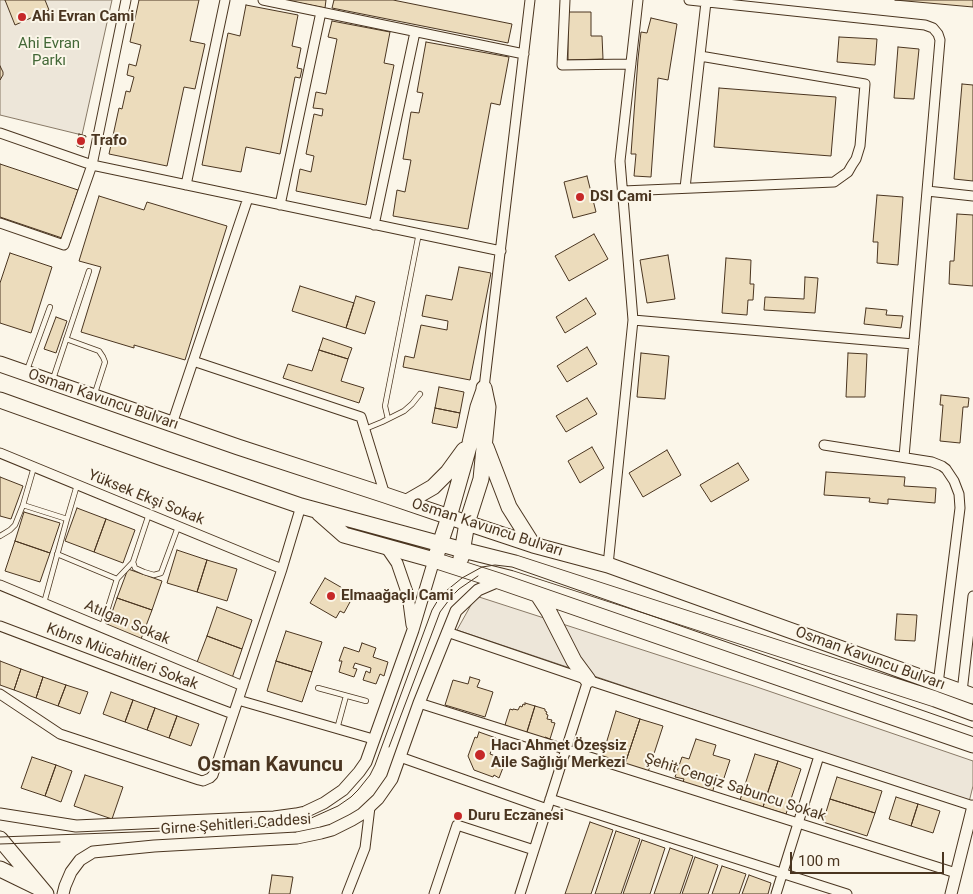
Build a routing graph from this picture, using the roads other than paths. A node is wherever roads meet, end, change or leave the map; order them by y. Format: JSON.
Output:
{"nodes":[{"id":1,"x":126,"y":0,"type":"edge"},
{"id":2,"x":225,"y":0,"type":"edge"},
{"id":3,"x":263,"y":0,"type":"edge"},
{"id":4,"x":520,"y":0,"type":"edge"},
{"id":5,"x":565,"y":0,"type":"edge"},
{"id":6,"x":638,"y":0,"type":"edge"},
{"id":7,"x":689,"y":0,"type":"edge"},
{"id":8,"x":530,"y":1,"type":"edge"},
{"id":9,"x":706,"y":2,"type":"junction"},
{"id":10,"x":320,"y":12,"type":"junction"},
{"id":11,"x":415,"y":32,"type":"junction"},
{"id":12,"x":524,"y":54,"type":"junction"},
{"id":13,"x":700,"y":56,"type":"junction"},
{"id":14,"x":631,"y":64,"type":"junction"},
{"id":15,"x":0,"y":132,"type":"edge"},
{"id":16,"x":92,"y":165,"type":"junction"},
{"id":17,"x":186,"y":185,"type":"junction"},
{"id":18,"x":685,"y":188,"type":"junction"},
{"id":19,"x":623,"y":191,"type":"junction"},
{"id":20,"x":927,"y":191,"type":"junction"},
{"id":21,"x":973,"y":196,"type":"edge"},
{"id":22,"x":248,"y":198,"type":"junction"},
{"id":23,"x":280,"y":205,"type":"junction"},
{"id":24,"x":0,"y":223,"type":"edge"},
{"id":25,"x":374,"y":225,"type":"junction"},
{"id":26,"x":418,"y":238,"type":"dead end"},
{"id":27,"x":501,"y":251,"type":"junction"},
{"id":28,"x":89,"y":271,"type":"dead end"},
{"id":29,"x":50,"y":307,"type":"dead end"},
{"id":30,"x":633,"y":320,"type":"junction"},
{"id":31,"x":66,"y":339,"type":"junction"},
{"id":32,"x":914,"y":344,"type":"junction"},
{"id":33,"x":194,"y":360,"type":"junction"},
{"id":34,"x":0,"y":364,"type":"edge"},
{"id":35,"x":26,"y":373,"type":"junction"},
{"id":36,"x":52,"y":382,"type":"junction"},
{"id":37,"x":484,"y":388,"type":"joint"},
{"id":38,"x":420,"y":394,"type":"dead end"},
{"id":39,"x":94,"y":397,"type":"junction"},
{"id":40,"x":0,"y":400,"type":"edge"},
{"id":41,"x":388,"y":419,"type":"junction"},
{"id":42,"x":172,"y":424,"type":"junction"},
{"id":43,"x":365,"y":429,"type":"junction"},
{"id":44,"x":478,"y":443,"type":"junction"},
{"id":45,"x":824,"y":445,"type":"dead end"},
{"id":46,"x":0,"y":453,"type":"edge"},
{"id":47,"x":904,"y":458,"type":"junction"},
{"id":48,"x":34,"y":467,"type":"junction"},
{"id":49,"x":77,"y":485,"type":"junction"},
{"id":50,"x":385,"y":495,"type":"junction"},
{"id":51,"x":407,"y":502,"type":"junction"},
{"id":52,"x":23,"y":505,"type":"junction"},
{"id":53,"x":308,"y":508,"type":"junction"},
{"id":54,"x":149,"y":514,"type":"junction"},
{"id":55,"x":449,"y":517,"type":"junction"},
{"id":56,"x":67,"y":518,"type":"junction"},
{"id":57,"x":467,"y":523,"type":"junction"},
{"id":58,"x":178,"y":526,"type":"junction"},
{"id":59,"x":0,"y":536,"type":"edge"},
{"id":60,"x":440,"y":544,"type":"junction"},
{"id":61,"x":533,"y":544,"type":"junction"},
{"id":62,"x":386,"y":547,"type":"junction"},
{"id":63,"x":463,"y":550,"type":"junction"},
{"id":64,"x":57,"y":554,"type":"junction"},
{"id":65,"x":434,"y":560,"type":"junction"},
{"id":66,"x":133,"y":562,"type":"junction"},
{"id":67,"x":608,"y":565,"type":"junction"},
{"id":68,"x":458,"y":568,"type":"junction"},
{"id":69,"x":282,"y":569,"type":"junction"},
{"id":70,"x":117,"y":579,"type":"junction"},
{"id":71,"x":499,"y":581,"type":"junction"},
{"id":72,"x":0,"y":585,"type":"edge"},
{"id":73,"x":538,"y":595,"type":"junction"},
{"id":74,"x":973,"y":596,"type":"edge"},
{"id":75,"x":44,"y":603,"type":"junction"},
{"id":76,"x":0,"y":626,"type":"edge"},
{"id":77,"x":102,"y":627,"type":"junction"},
{"id":78,"x":413,"y":630,"type":"junction"},
{"id":79,"x":448,"y":632,"type":"junction"},
{"id":80,"x":969,"y":674,"type":"edge"},
{"id":81,"x":588,"y":680,"type":"junction"},
{"id":82,"x":938,"y":684,"type":"junction"},
{"id":83,"x":243,"y":686,"type":"junction"},
{"id":84,"x":318,"y":688,"type":"dead end"},
{"id":85,"x":0,"y":694,"type":"edge"},
{"id":86,"x":967,"y":694,"type":"edge"},
{"id":87,"x":346,"y":696,"type":"junction"},
{"id":88,"x":238,"y":700,"type":"junction"},
{"id":89,"x":366,"y":701,"type":"dead end"},
{"id":90,"x":419,"y":703,"type":"junction"},
{"id":91,"x":973,"y":713,"type":"edge"},
{"id":92,"x":233,"y":714,"type":"junction"},
{"id":93,"x":337,"y":729,"type":"junction"},
{"id":94,"x":373,"y":739,"type":"junction"},
{"id":95,"x":973,"y":745,"type":"edge"},
{"id":96,"x":566,"y":749,"type":"junction"},
{"id":97,"x":819,"y":756,"type":"junction"},
{"id":98,"x":400,"y":757,"type":"junction"},
{"id":99,"x":550,"y":799,"type":"junction"},
{"id":100,"x":973,"y":806,"type":"edge"},
{"id":101,"x":370,"y":807,"type":"junction"},
{"id":102,"x":546,"y":809,"type":"junction"},
{"id":103,"x":0,"y":813,"type":"edge"},
{"id":104,"x":798,"y":823,"type":"junction"},
{"id":105,"x":970,"y":833,"type":"edge"},
{"id":106,"x":0,"y":839,"type":"edge"},
{"id":107,"x":534,"y":850,"type":"junction"},
{"id":108,"x":0,"y":869,"type":"edge"},
{"id":109,"x":782,"y":873,"type":"junction"},
{"id":110,"x":956,"y":873,"type":"junction"},
{"id":111,"x":45,"y":893,"type":"edge"},
{"id":112,"x":63,"y":894,"type":"edge"},
{"id":113,"x":347,"y":894,"type":"edge"},
{"id":114,"x":434,"y":894,"type":"edge"},
{"id":115,"x":520,"y":894,"type":"edge"},
{"id":116,"x":776,"y":894,"type":"edge"},
{"id":117,"x":847,"y":894,"type":"edge"},
{"id":118,"x":951,"y":894,"type":"edge"}],
"edges":[{"from":1,"to":16,"type":"street"},
{"from":2,"to":17,"type":"street"},
{"from":3,"to":10,"type":"street"},
{"from":4,"to":8,"type":"street"},
{"from":5,"to":14,"type":"street"},
{"from":6,"to":14,"type":"street"},
{"from":7,"to":9,"type":"street"},
{"from":8,"to":12,"type":"street"},
{"from":9,"to":13,"type":"street"},
{"from":9,"to":20,"type":"street"},
{"from":10,"to":11,"type":"street"},
{"from":10,"to":23,"type":"street"},
{"from":11,"to":12,"type":"street"},
{"from":11,"to":25,"type":"street"},
{"from":12,"to":27,"type":"street"},
{"from":13,"to":18,"type":"street"},
{"from":13,"to":18,"type":"street"},
{"from":14,"to":19,"type":"street"},
{"from":15,"to":16,"type":"street"},
{"from":16,"to":17,"type":"street"},
{"from":16,"to":24,"type":"street"},
{"from":17,"to":22,"type":"street"},
{"from":18,"to":19,"type":"street"},
{"from":19,"to":30,"type":"street"},
{"from":20,"to":21,"type":"street"},
{"from":20,"to":32,"type":"street"},
{"from":22,"to":23,"type":"street"},
{"from":22,"to":33,"type":"street"},
{"from":23,"to":25,"type":"street"},
{"from":25,"to":27,"type":"street"},
{"from":26,"to":41,"type":"lane"},
{"from":27,"to":37,"type":"street"},
{"from":28,"to":31,"type":"lane"},
{"from":29,"to":35,"type":"lane"},
{"from":30,"to":32,"type":"street"},
{"from":30,"to":67,"type":"street"},
{"from":31,"to":36,"type":"lane"},
{"from":31,"to":39,"type":"lane"},
{"from":32,"to":47,"type":"street"},
{"from":33,"to":42,"type":"street"},
{"from":33,"to":43,"type":"street"},
{"from":34,"to":35,"type":"main road","name":"Osman Kavuncu Bulvarı"},
{"from":35,"to":36,"type":"main road","name":"Osman Kavuncu Bulvarı"},
{"from":36,"to":39,"type":"main road","name":"Osman Kavuncu Bulvarı"},
{"from":37,"to":44,"type":"main road"},
{"from":38,"to":41,"type":"lane"},
{"from":39,"to":42,"type":"main road","name":"Osman Kavuncu Bulvarı"},
{"from":40,"to":53,"type":"main road","name":"Osman Kavuncu Bulvarı"},
{"from":41,"to":43,"type":"lane"},
{"from":42,"to":50,"type":"main road","name":"Osman Kavuncu Bulvarı"},
{"from":43,"to":50,"type":"street"},
{"from":44,"to":51,"type":"main road"},
{"from":44,"to":55,"type":"main road"},
{"from":44,"to":57,"type":"main road"},
{"from":44,"to":61,"type":"main road"},
{"from":45,"to":47,"type":"street"},
{"from":46,"to":48,"type":"street","name":"Yüksek Ekşi Sokak"},
{"from":47,"to":82,"type":"street"},
{"from":48,"to":49,"type":"street","name":"Yüksek Ekşi Sokak"},
{"from":48,"to":52,"type":"lane"},
{"from":49,"to":54,"type":"street","name":"Yüksek Ekşi Sokak"},
{"from":49,"to":56,"type":"lane"},
{"from":50,"to":51,"type":"main road","name":"Osman Kavuncu Bulvarı"},
{"from":51,"to":55,"type":"main road","name":"Osman Kavuncu Bulvarı"},
{"from":52,"to":56,"type":"lane"},
{"from":52,"to":59,"type":"lane"},
{"from":53,"to":60,"type":"main road","name":"Osman Kavuncu Bulvarı"},
{"from":53,"to":62,"type":"main road"},
{"from":53,"to":69,"type":"street"},
{"from":54,"to":58,"type":"street","name":"Yüksek Ekşi Sokak"},
{"from":54,"to":66,"type":"lane"},
{"from":55,"to":57,"type":"main road","name":"Osman Kavuncu Bulvarı"},
{"from":55,"to":60,"type":"main road"},
{"from":56,"to":64,"type":"lane"},
{"from":57,"to":61,"type":"main road","name":"Osman Kavuncu Bulvarı"},
{"from":57,"to":63,"type":"main road"},
{"from":58,"to":66,"type":"lane"},
{"from":58,"to":69,"type":"street","name":"Yüksek Ekşi Sokak"},
{"from":60,"to":63,"type":"main road","name":"Osman Kavuncu Bulvarı"},
{"from":60,"to":65,"type":"main road"},
{"from":61,"to":67,"type":"main road","name":"Osman Kavuncu Bulvarı"},
{"from":62,"to":65,"type":"main road"},
{"from":62,"to":78,"type":"street"},
{"from":63,"to":68,"type":"main road"},
{"from":63,"to":91,"type":"main road","name":"Osman Kavuncu Bulvarı"},
{"from":64,"to":70,"type":"lane"},
{"from":64,"to":75,"type":"lane"},
{"from":65,"to":68,"type":"main road"},
{"from":65,"to":78,"type":"street","name":"Girne Şehitleri Caddesi"},
{"from":66,"to":70,"type":"lane"},
{"from":67,"to":82,"type":"main road","name":"Osman Kavuncu Bulvarı"},
{"from":68,"to":71,"type":"main road"},
{"from":69,"to":83,"type":"street"},
{"from":70,"to":77,"type":"lane"},
{"from":71,"to":73,"type":"main road"},
{"from":71,"to":79,"type":"street","name":"Girne Şehitleri Caddesi"},
{"from":72,"to":75,"type":"street","name":"Atılgan Sokak"},
{"from":73,"to":81,"type":"main road"},
{"from":73,"to":95,"type":"main road"},
{"from":74,"to":80,"type":"street"},
{"from":75,"to":77,"type":"street","name":"Atılgan Sokak"},
{"from":76,"to":92,"type":"street","name":"Kıbrıs Mücahitleri Sokak"},
{"from":77,"to":83,"type":"street","name":"Atılgan Sokak"},
{"from":78,"to":94,"type":"street","name":"Girne Şehitleri Caddesi"},
{"from":79,"to":81,"type":"street"},
{"from":79,"to":90,"type":"street","name":"Girne Şehitleri Caddesi"},
{"from":80,"to":86,"type":"street"},
{"from":81,"to":96,"type":"street"},
{"from":81,"to":97,"type":"street"},
{"from":82,"to":86,"type":"main road","name":"Osman Kavuncu Bulvarı"},
{"from":83,"to":88,"type":"street"},
{"from":84,"to":87,"type":"lane"},
{"from":85,"to":92,"type":"street"},
{"from":87,"to":89,"type":"lane"},
{"from":87,"to":93,"type":"lane"},
{"from":88,"to":92,"type":"street"},
{"from":88,"to":93,"type":"street"},
{"from":90,"to":96,"type":"street","name":"Şehit Cengiz Sabuncu Sokak"},
{"from":90,"to":98,"type":"street","name":"Girne Şehitleri Caddesi"},
{"from":93,"to":94,"type":"street"},
{"from":94,"to":103,"type":"street","name":"Girne Şehitleri Caddesi"},
{"from":96,"to":99,"type":"street"},
{"from":96,"to":104,"type":"street","name":"Şehit Cengiz Sabuncu Sokak"},
{"from":97,"to":100,"type":"street"},
{"from":97,"to":104,"type":"street"},
{"from":98,"to":101,"type":"street","name":"Girne Şehitleri Caddesi"},
{"from":98,"to":102,"type":"street"},
{"from":99,"to":102,"type":"street"},
{"from":99,"to":109,"type":"street"},
{"from":100,"to":105,"type":"street"},
{"from":101,"to":112,"type":"street","name":"Girne Şehitleri Caddesi"},
{"from":101,"to":113,"type":"street"},
{"from":102,"to":107,"type":"street"},
{"from":104,"to":109,"type":"street"},
{"from":104,"to":110,"type":"street","name":"Şehit Cengiz Sabuncu Sokak"},
{"from":105,"to":110,"type":"street"},
{"from":106,"to":111,"type":"main road"},
{"from":107,"to":114,"type":"street"},
{"from":107,"to":115,"type":"street"},
{"from":108,"to":111,"type":"main road"},
{"from":109,"to":116,"type":"street"},
{"from":109,"to":117,"type":"street"},
{"from":110,"to":118,"type":"street"}]}
